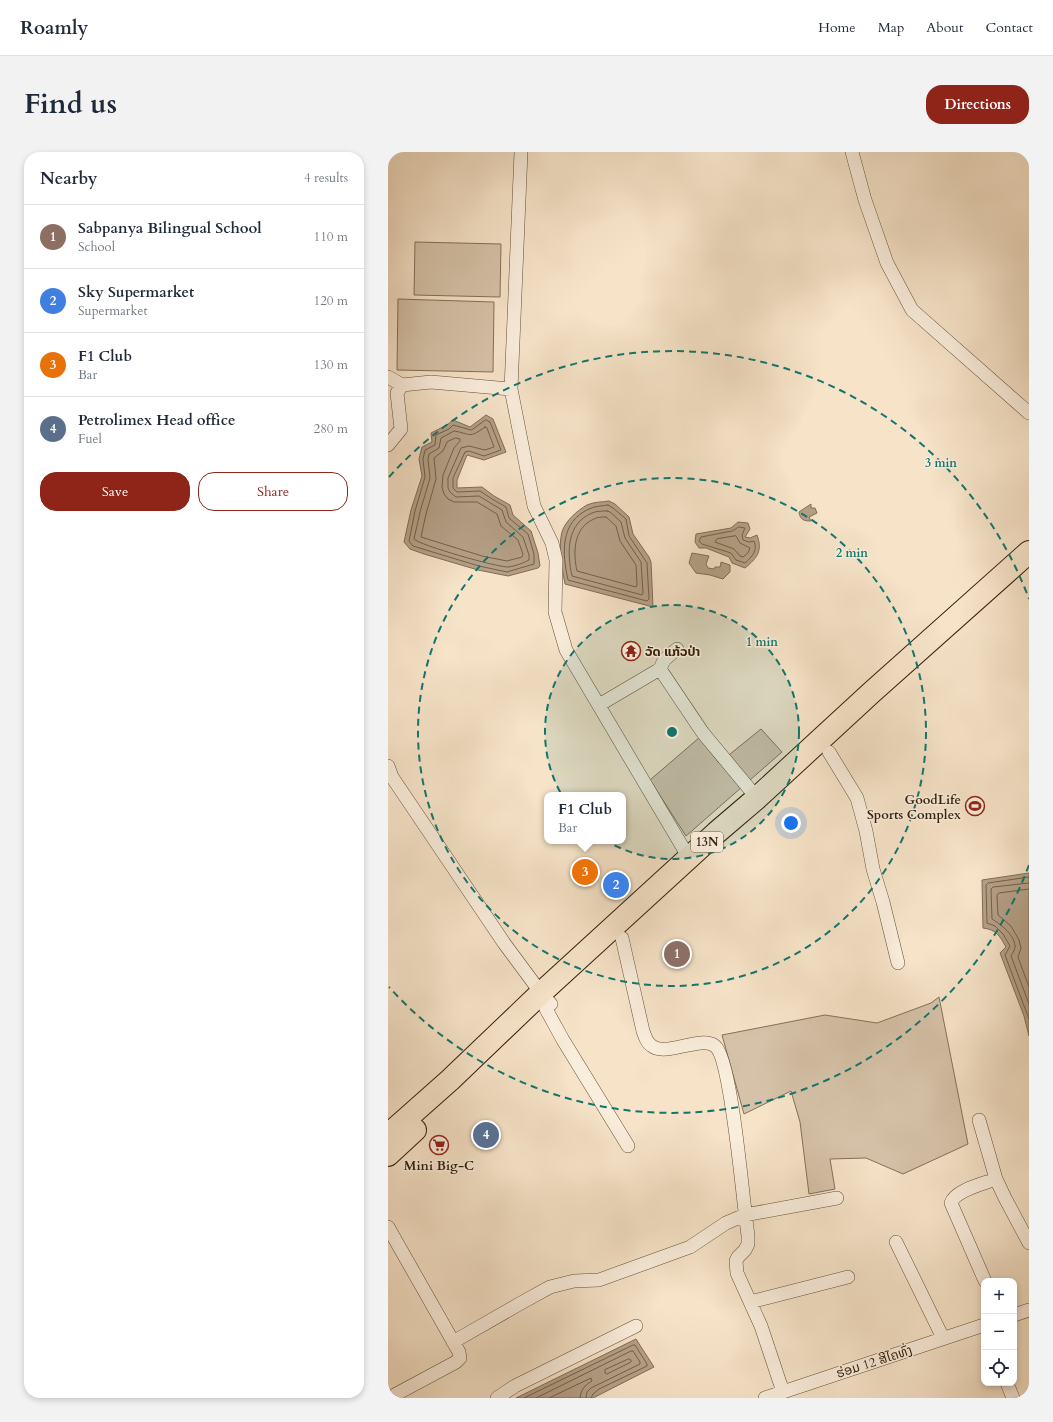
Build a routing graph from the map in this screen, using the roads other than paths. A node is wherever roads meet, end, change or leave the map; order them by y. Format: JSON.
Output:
{"nodes":[{"id":1,"x":522,"y":152,"type":"edge"},
{"id":2,"x":852,"y":152,"type":"edge"},
{"id":3,"x":388,"y":377,"type":"edge"},
{"id":4,"x":402,"y":385,"type":"junction"},
{"id":5,"x":511,"y":390,"type":"junction"},
{"id":6,"x":1029,"y":413,"type":"edge"},
{"id":7,"x":388,"y":444,"type":"edge"},
{"id":8,"x":1029,"y":552,"type":"edge"},
{"id":9,"x":1029,"y":571,"type":"edge"},
{"id":10,"x":677,"y":649,"type":"dead end"},
{"id":11,"x":660,"y":669,"type":"junction"},
{"id":12,"x":599,"y":705,"type":"junction"},
{"id":13,"x":829,"y":752,"type":"junction"},
{"id":14,"x":388,"y":766,"type":"edge"},
{"id":15,"x":757,"y":798,"type":"junction"},
{"id":16,"x":689,"y":858,"type":"junction"},
{"id":17,"x":622,"y":938,"type":"junction"},
{"id":18,"x":898,"y":963,"type":"dead end"},
{"id":19,"x":546,"y":1002,"type":"junction"},
{"id":20,"x":979,"y":1120,"type":"dead end"},
{"id":21,"x":388,"y":1135,"type":"edge"},
{"id":22,"x":628,"y":1146,"type":"dead end"},
{"id":23,"x":388,"y":1155,"type":"edge"},
{"id":24,"x":996,"y":1178,"type":"junction"},
{"id":25,"x":837,"y":1198,"type":"dead end"},
{"id":26,"x":745,"y":1215,"type":"junction"},
{"id":27,"x":388,"y":1227,"type":"edge"},
{"id":28,"x":896,"y":1242,"type":"dead end"},
{"id":29,"x":1029,"y":1244,"type":"edge"},
{"id":30,"x":848,"y":1277,"type":"dead end"},
{"id":31,"x":984,"y":1278,"type":"edge"},
{"id":32,"x":750,"y":1302,"type":"junction"},
{"id":33,"x":1029,"y":1310,"type":"edge"},
{"id":34,"x":1017,"y":1314,"type":"edge"},
{"id":35,"x":636,"y":1326,"type":"dead end"},
{"id":36,"x":981,"y":1326,"type":"edge"},
{"id":37,"x":943,"y":1338,"type":"junction"},
{"id":38,"x":453,"y":1342,"type":"junction"},
{"id":39,"x":1008,"y":1386,"type":"edge"},
{"id":40,"x":783,"y":1392,"type":"junction"},
{"id":41,"x":388,"y":1398,"type":"edge"},
{"id":42,"x":497,"y":1398,"type":"edge"},
{"id":43,"x":765,"y":1398,"type":"edge"},
{"id":44,"x":1013,"y":1398,"type":"edge"}],
"edges":[{"from":1,"to":5,"type":"street"},
{"from":2,"to":6,"type":"street"},
{"from":3,"to":4,"type":"street"},
{"from":4,"to":5,"type":"street"},
{"from":4,"to":7,"type":"street"},
{"from":5,"to":12,"type":"street"},
{"from":8,"to":15,"type":"highway","number":"13N"},
{"from":9,"to":13,"type":"highway","number":"13N"},
{"from":10,"to":11,"type":"street"},
{"from":11,"to":12,"type":"street"},
{"from":11,"to":15,"type":"street"},
{"from":12,"to":16,"type":"street"},
{"from":13,"to":17,"type":"highway","number":"13N"},
{"from":13,"to":18,"type":"street"},
{"from":14,"to":19,"type":"street"},
{"from":15,"to":16,"type":"highway","number":"13N"},
{"from":16,"to":19,"type":"highway","number":"13N"},
{"from":17,"to":19,"type":"highway","number":"13N"},
{"from":17,"to":26,"type":"street"},
{"from":19,"to":21,"type":"highway","number":"13N"},
{"from":19,"to":22,"type":"street"},
{"from":19,"to":23,"type":"highway","number":"13N"},
{"from":20,"to":24,"type":"street"},
{"from":24,"to":29,"type":"street"},
{"from":24,"to":31,"type":"street"},
{"from":25,"to":26,"type":"street"},
{"from":26,"to":32,"type":"street"},
{"from":26,"to":38,"type":"street"},
{"from":27,"to":38,"type":"street"},
{"from":28,"to":37,"type":"street"},
{"from":30,"to":32,"type":"street"},
{"from":32,"to":40,"type":"street"},
{"from":33,"to":34,"type":"street"},
{"from":35,"to":42,"type":"street"},
{"from":36,"to":37,"type":"street","name":"ຮ່ອມ 12 ສີໄຄທົ່ງ"},
{"from":37,"to":40,"type":"street","name":"ຮ່ອມ 12 ສີໄຄທົ່ງ"},
{"from":38,"to":41,"type":"street"},
{"from":39,"to":44,"type":"street"},
{"from":40,"to":43,"type":"street","name":"ຮ່ອມ 12 ສີໄຄທົ່ງ"}]}
